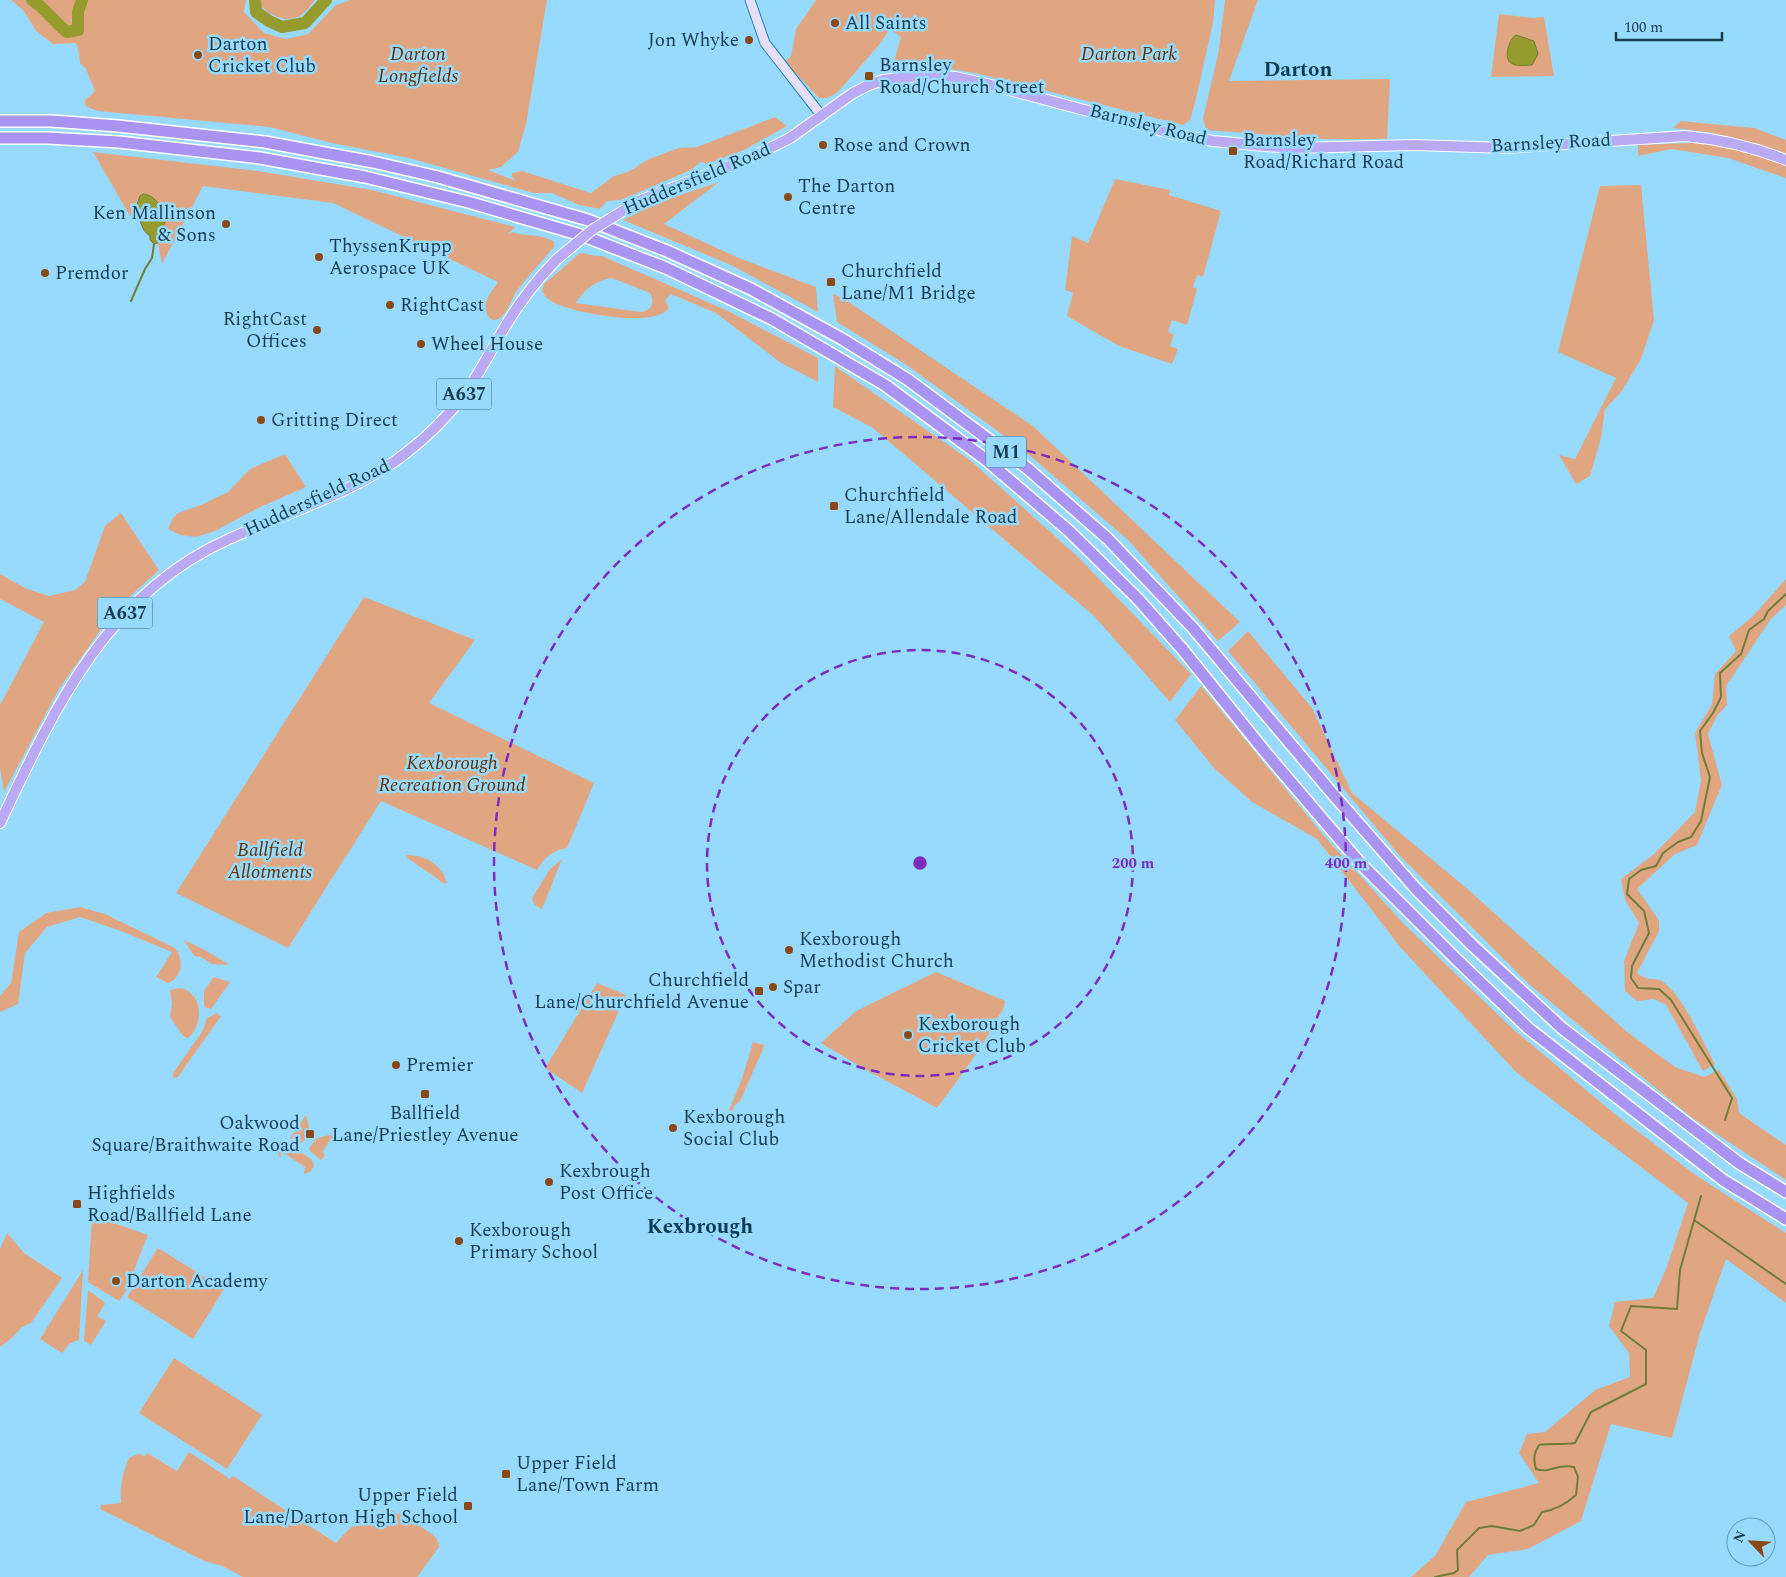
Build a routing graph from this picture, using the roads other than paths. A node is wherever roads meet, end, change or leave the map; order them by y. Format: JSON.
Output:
{"nodes":[{"id":1,"x":750,"y":0,"type":"edge"},
{"id":2,"x":821,"y":115,"type":"junction"},
{"id":3,"x":0,"y":121,"type":"edge"},
{"id":4,"x":0,"y":138,"type":"edge"},
{"id":5,"x":1786,"y":160,"type":"edge"},
{"id":6,"x":0,"y":823,"type":"edge"},
{"id":7,"x":1786,"y":1192,"type":"edge"},
{"id":8,"x":1786,"y":1220,"type":"edge"}],
"edges":[{"from":1,"to":2,"type":"main road"},
{"from":2,"to":5,"type":"highway","name":"Barnsley Road","number":"A637"},
{"from":2,"to":6,"type":"highway","name":"Huddersfield Road","number":"A637","bridge":true},
{"from":3,"to":7,"type":"highway","number":"M1"},
{"from":4,"to":8,"type":"highway","number":"M1"}]}
